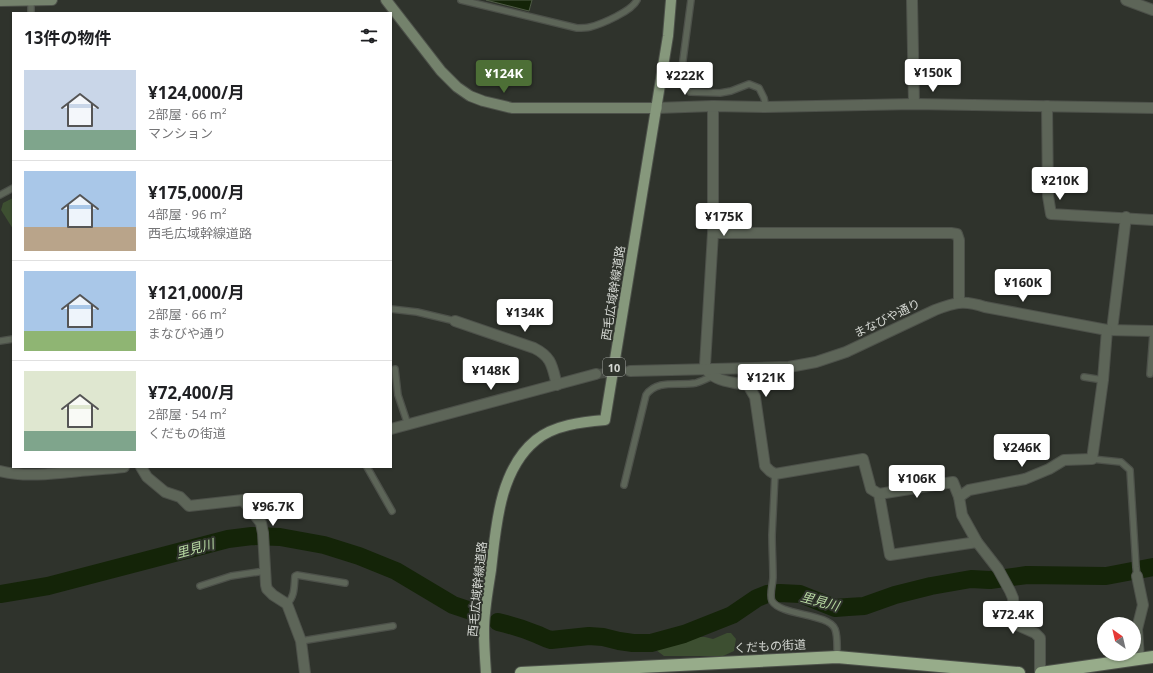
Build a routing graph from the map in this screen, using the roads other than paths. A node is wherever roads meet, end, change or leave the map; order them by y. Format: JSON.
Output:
{"nodes":[{"id":1,"x":30,"y":0,"type":"edge"},
{"id":2,"x":52,"y":0,"type":"edge"},
{"id":3,"x":386,"y":0,"type":"edge"},
{"id":4,"x":461,"y":0,"type":"edge"},
{"id":5,"x":637,"y":0,"type":"edge"},
{"id":6,"x":671,"y":0,"type":"edge"},
{"id":7,"x":691,"y":0,"type":"edge"},
{"id":8,"x":912,"y":0,"type":"edge"},
{"id":9,"x":1126,"y":0,"type":"edge"},
{"id":10,"x":0,"y":1,"type":"edge"},
{"id":11,"x":1153,"y":10,"type":"edge"},
{"id":12,"x":31,"y":12,"type":"edge"},
{"id":13,"x":914,"y":104,"type":"junction"},
{"id":14,"x":713,"y":106,"type":"junction"},
{"id":15,"x":1047,"y":106,"type":"junction"},
{"id":16,"x":766,"y":107,"type":"junction"},
{"id":17,"x":657,"y":108,"type":"junction"},
{"id":18,"x":1153,"y":108,"type":"edge"},
{"id":19,"x":12,"y":189,"type":"edge"},
{"id":20,"x":0,"y":195,"type":"edge"},
{"id":21,"x":1126,"y":218,"type":"junction"},
{"id":22,"x":1153,"y":220,"type":"edge"},
{"id":23,"x":713,"y":233,"type":"junction"},
{"id":24,"x":959,"y":303,"type":"junction"},
{"id":25,"x":392,"y":309,"type":"edge"},
{"id":26,"x":455,"y":322,"type":"joint"},
{"id":27,"x":1110,"y":330,"type":"junction"},
{"id":28,"x":1153,"y":332,"type":"edge"},
{"id":29,"x":12,"y":339,"type":"edge"},
{"id":30,"x":0,"y":341,"type":"edge"},
{"id":31,"x":395,"y":369,"type":"dead end"},
{"id":32,"x":630,"y":371,"type":"tunnel mouth"},
{"id":33,"x":710,"y":373,"type":"junction"},
{"id":34,"x":596,"y":374,"type":"tunnel mouth"},
{"id":35,"x":1150,"y":374,"type":"dead end"},
{"id":36,"x":1084,"y":377,"type":"dead end"},
{"id":37,"x":1103,"y":380,"type":"junction"},
{"id":38,"x":557,"y":385,"type":"junction"},
{"id":39,"x":408,"y":425,"type":"junction"},
{"id":40,"x":392,"y":429,"type":"edge"},
{"id":41,"x":1092,"y":459,"type":"junction"},
{"id":42,"x":113,"y":468,"type":"edge"},
{"id":43,"x":142,"y":468,"type":"edge"},
{"id":44,"x":368,"y":468,"type":"edge"},
{"id":45,"x":0,"y":471,"type":"edge"},
{"id":46,"x":775,"y":474,"type":"junction"},
{"id":47,"x":624,"y":485,"type":"dead end"},
{"id":48,"x":879,"y":494,"type":"junction"},
{"id":49,"x":959,"y":497,"type":"junction"},
{"id":50,"x":392,"y":511,"type":"dead end"},
{"id":51,"x":977,"y":542,"type":"junction"},
{"id":52,"x":266,"y":571,"type":"junction"},
{"id":53,"x":1136,"y":572,"type":"joint"},
{"id":54,"x":345,"y":583,"type":"dead end"},
{"id":55,"x":200,"y":586,"type":"dead end"},
{"id":56,"x":287,"y":604,"type":"junction"},
{"id":57,"x":1140,"y":617,"type":"edge"},
{"id":58,"x":393,"y":626,"type":"dead end"},
{"id":59,"x":301,"y":641,"type":"junction"},
{"id":60,"x":837,"y":657,"type":"junction"},
{"id":61,"x":1153,"y":658,"type":"edge"},
{"id":62,"x":1141,"y":659,"type":"edge"},
{"id":63,"x":1126,"y":661,"type":"edge"},
{"id":64,"x":305,"y":673,"type":"edge"},
{"id":65,"x":486,"y":673,"type":"edge"},
{"id":66,"x":521,"y":673,"type":"edge"},
{"id":67,"x":1019,"y":673,"type":"edge"},
{"id":68,"x":1040,"y":673,"type":"edge"}],
"edges":[{"from":1,"to":2,"type":"street"},
{"from":1,"to":10,"type":"street"},
{"from":1,"to":12,"type":"lane"},
{"from":3,"to":17,"type":"street"},
{"from":4,"to":5,"type":"lane"},
{"from":6,"to":17,"type":"main road","name":"西毛広域幹線道路","number":"10"},
{"from":7,"to":16,"type":"lane"},
{"from":8,"to":13,"type":"street"},
{"from":9,"to":11,"type":"street"},
{"from":13,"to":15,"type":"street"},
{"from":13,"to":16,"type":"street"},
{"from":14,"to":16,"type":"street"},
{"from":14,"to":17,"type":"street"},
{"from":14,"to":23,"type":"street"},
{"from":15,"to":18,"type":"street"},
{"from":15,"to":21,"type":"street"},
{"from":17,"to":65,"type":"main road","name":"西毛広域幹線道路","number":"10"},
{"from":19,"to":20,"type":"lane"},
{"from":21,"to":22,"type":"street"},
{"from":21,"to":27,"type":"street"},
{"from":23,"to":24,"type":"street"},
{"from":23,"to":33,"type":"street"},
{"from":24,"to":27,"type":"street","name":"まなびや通り"},
{"from":24,"to":33,"type":"street","name":"まなびや通り"},
{"from":25,"to":26,"type":"lane"},
{"from":26,"to":38,"type":"street"},
{"from":27,"to":28,"type":"street","name":"まなびや通り"},
{"from":27,"to":37,"type":"street"},
{"from":28,"to":35,"type":"lane"},
{"from":29,"to":30,"type":"lane"},
{"from":31,"to":39,"type":"lane"},
{"from":32,"to":33,"type":"street","name":"まなびや通り"},
{"from":33,"to":46,"type":"street"},
{"from":33,"to":47,"type":"lane"},
{"from":34,"to":38,"type":"street"},
{"from":36,"to":37,"type":"lane"},
{"from":37,"to":41,"type":"street"},
{"from":38,"to":39,"type":"street"},
{"from":39,"to":40,"type":"street"},
{"from":41,"to":49,"type":"street"},
{"from":41,"to":53,"type":"lane"},
{"from":42,"to":45,"type":"street"},
{"from":43,"to":52,"type":"street"},
{"from":44,"to":50,"type":"lane"},
{"from":46,"to":48,"type":"street"},
{"from":46,"to":60,"type":"lane"},
{"from":48,"to":49,"type":"street"},
{"from":48,"to":51,"type":"street"},
{"from":49,"to":51,"type":"street"},
{"from":51,"to":68,"type":"street"},
{"from":52,"to":55,"type":"lane"},
{"from":52,"to":56,"type":"street"},
{"from":53,"to":57,"type":"street"},
{"from":54,"to":56,"type":"lane"},
{"from":56,"to":59,"type":"street"},
{"from":58,"to":59,"type":"lane"},
{"from":59,"to":64,"type":"street"},
{"from":60,"to":66,"type":"highway","name":"くだもの街道"},
{"from":60,"to":67,"type":"highway","name":"くだもの街道"},
{"from":61,"to":62,"type":"highway"},
{"from":63,"to":68,"type":"highway"}]}
